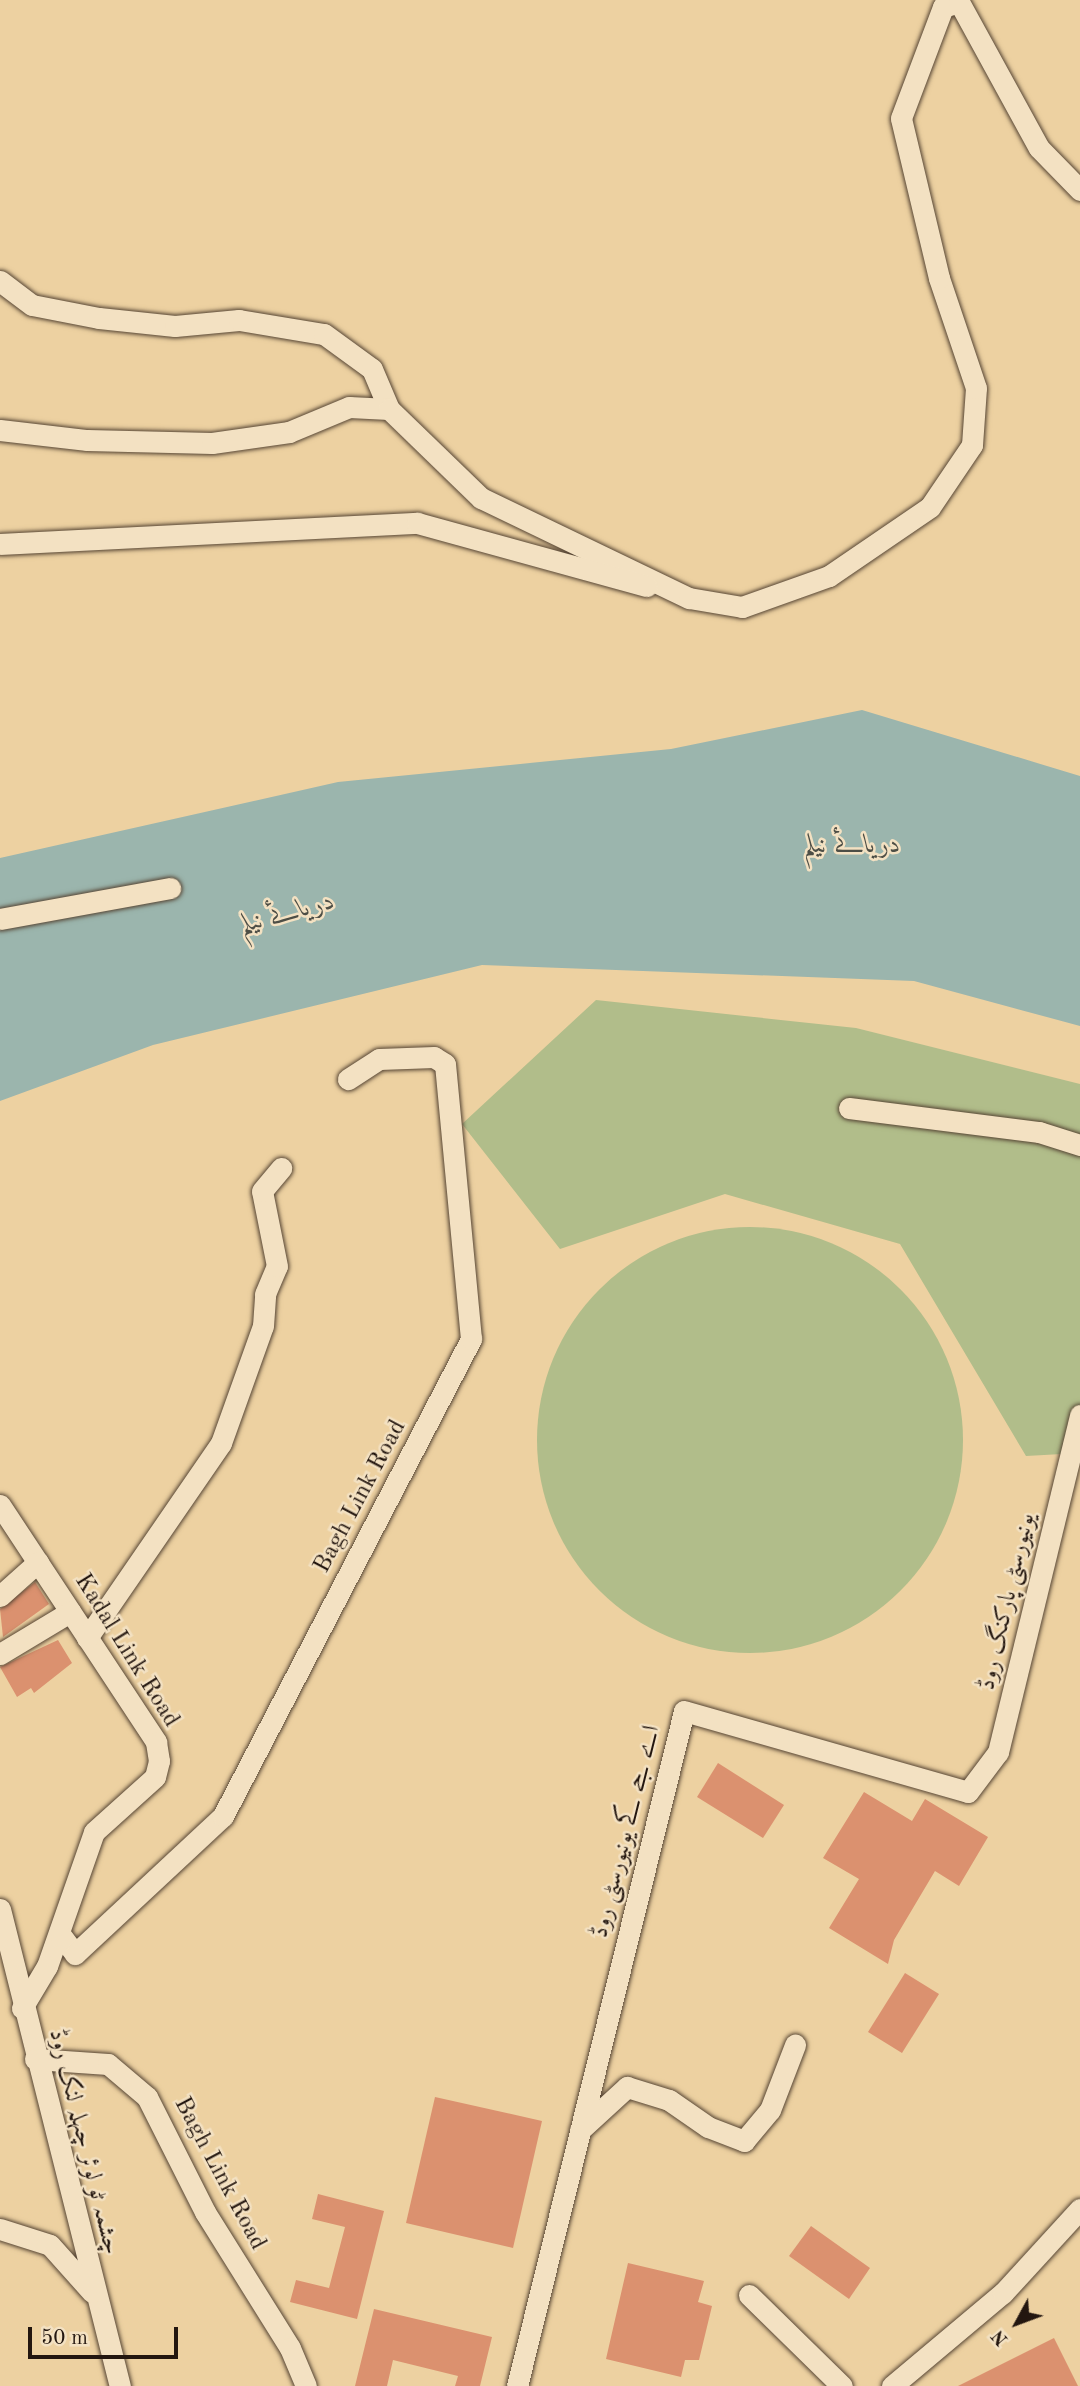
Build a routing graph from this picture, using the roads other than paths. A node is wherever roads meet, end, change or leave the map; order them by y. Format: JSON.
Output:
{"nodes":[{"id":1,"x":958,"y":1,"type":"edge"},
{"id":2,"x":1080,"y":190,"type":"edge"},
{"id":3,"x":0,"y":281,"type":"edge"},
{"id":4,"x":389,"y":409,"type":"junction"},
{"id":5,"x":0,"y":430,"type":"edge"},
{"id":6,"x":0,"y":544,"type":"edge"},
{"id":7,"x":689,"y":598,"type":"junction"},
{"id":8,"x":170,"y":888,"type":"dead end"},
{"id":9,"x":0,"y":919,"type":"edge"},
{"id":10,"x":348,"y":1079,"type":"dead end"},
{"id":11,"x":849,"y":1108,"type":"dead end"},
{"id":12,"x":1080,"y":1145,"type":"edge"},
{"id":13,"x":281,"y":1168,"type":"dead end"},
{"id":14,"x":1080,"y":1415,"type":"edge"},
{"id":15,"x":0,"y":1505,"type":"edge"},
{"id":16,"x":38,"y":1562,"type":"junction"},
{"id":17,"x":0,"y":1596,"type":"edge"},
{"id":18,"x":70,"y":1612,"type":"junction"},
{"id":19,"x":87,"y":1638,"type":"junction"},
{"id":20,"x":0,"y":1654,"type":"edge"},
{"id":21,"x":968,"y":1792,"type":"joint"},
{"id":22,"x":0,"y":1909,"type":"edge"},
{"id":23,"x":60,"y":1934,"type":"junction"},
{"id":24,"x":22,"y":2008,"type":"junction"},
{"id":25,"x":795,"y":2045,"type":"dead end"},
{"id":26,"x":35,"y":2059,"type":"junction"},
{"id":27,"x":580,"y":2130,"type":"junction"},
{"id":28,"x":1080,"y":2209,"type":"edge"},
{"id":29,"x":0,"y":2229,"type":"edge"},
{"id":30,"x":93,"y":2294,"type":"junction"},
{"id":31,"x":749,"y":2295,"type":"dead end"},
{"id":32,"x":120,"y":2386,"type":"edge"},
{"id":33,"x":306,"y":2386,"type":"edge"},
{"id":34,"x":517,"y":2386,"type":"edge"},
{"id":35,"x":842,"y":2386,"type":"edge"},
{"id":36,"x":892,"y":2386,"type":"edge"}],
"edges":[{"from":1,"to":2,"type":"street"},
{"from":1,"to":7,"type":"street"},
{"from":3,"to":4,"type":"street"},
{"from":4,"to":5,"type":"street"},
{"from":4,"to":7,"type":"street"},
{"from":6,"to":7,"type":"street"},
{"from":8,"to":9,"type":"street"},
{"from":10,"to":23,"type":"street","name":"Bagh Link Road"},
{"from":11,"to":12,"type":"street"},
{"from":13,"to":19,"type":"street"},
{"from":14,"to":21,"type":"street","name":"یونیورسٹی پارکنگ روڈ"},
{"from":15,"to":16,"type":"street","name":"Kadal Link Road"},
{"from":16,"to":17,"type":"street"},
{"from":16,"to":18,"type":"street","name":"Kadal Link Road"},
{"from":18,"to":19,"type":"street","name":"Kadal Link Road"},
{"from":18,"to":20,"type":"street"},
{"from":19,"to":23,"type":"street","name":"Kadal Link Road"},
{"from":21,"to":27,"type":"street","name":"اے جے کے یونیورسٹی روڈ"},
{"from":22,"to":24,"type":"street","name":"چشمہ ٹو لوئر چہلہ لنک روڈ"},
{"from":23,"to":24,"type":"street","name":"Kadal Link Road"},
{"from":24,"to":26,"type":"street","name":"چشمہ ٹو لوئر چہلہ لنک روڈ"},
{"from":25,"to":27,"type":"street"},
{"from":26,"to":30,"type":"street","name":"چشمہ ٹو لوئر چہلہ لنک روڈ"},
{"from":26,"to":33,"type":"street","name":"Bagh Link Road"},
{"from":27,"to":34,"type":"street","name":"اے جے کے یونیورسٹی روڈ"},
{"from":28,"to":36,"type":"street"},
{"from":29,"to":30,"type":"street"},
{"from":30,"to":32,"type":"street","name":"چشمہ ٹو لوئر چہلہ لنک روڈ"},
{"from":31,"to":35,"type":"street"}]}
